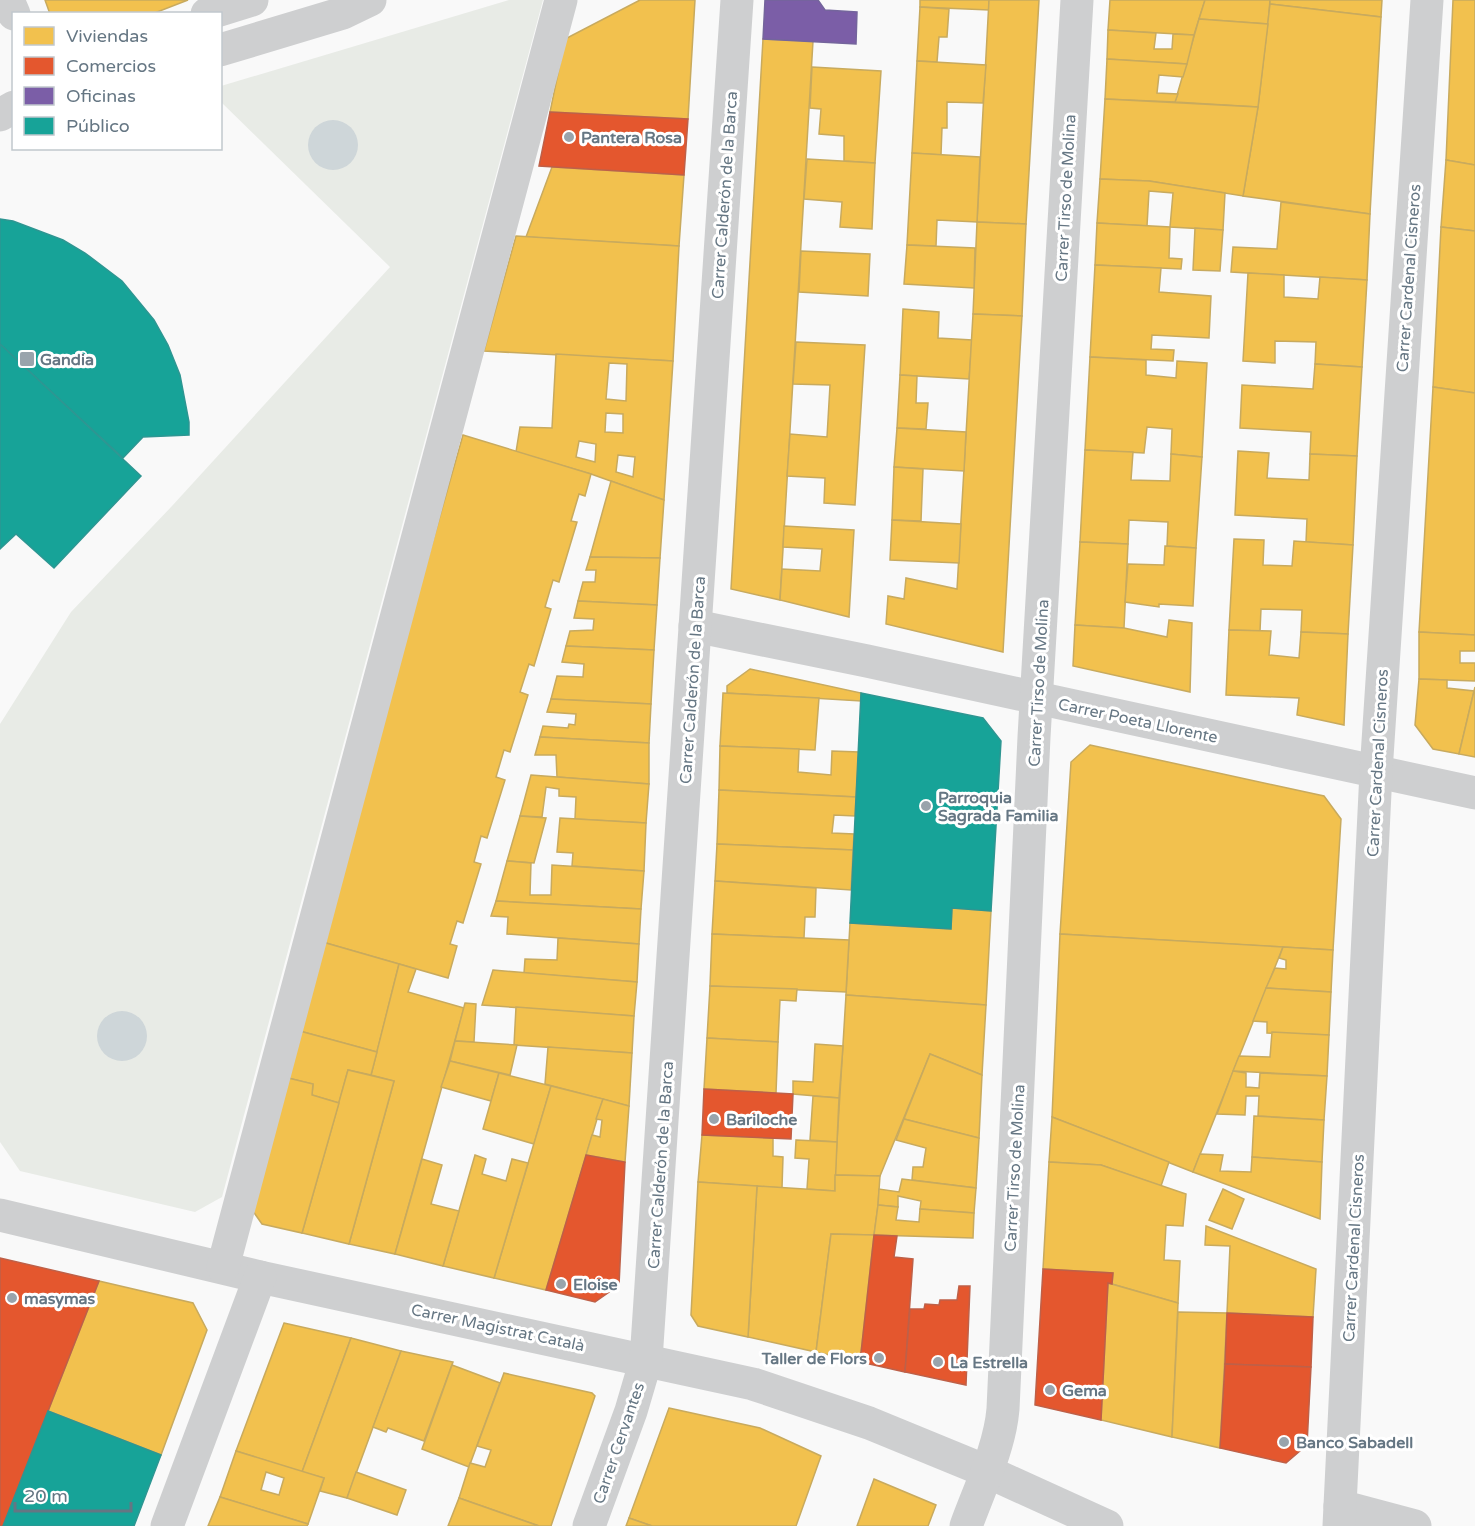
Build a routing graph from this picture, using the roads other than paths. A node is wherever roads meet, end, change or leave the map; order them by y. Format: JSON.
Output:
{"nodes":[{"id":1,"x":252,"y":0,"type":"edge"},
{"id":2,"x":369,"y":0,"type":"edge"},
{"id":3,"x":561,"y":0,"type":"edge"},
{"id":4,"x":737,"y":0,"type":"edge"},
{"id":5,"x":1077,"y":0,"type":"edge"},
{"id":6,"x":1426,"y":0,"type":"edge"},
{"id":7,"x":213,"y":12,"type":"edge"},
{"id":8,"x":222,"y":49,"type":"edge"},
{"id":9,"x":695,"y":626,"type":"junction"},
{"id":10,"x":1037,"y":698,"type":"junction"},
{"id":11,"x":1376,"y":772,"type":"junction"},
{"id":12,"x":1475,"y":793,"type":"edge"},
{"id":13,"x":0,"y":1201,"type":"edge"},
{"id":14,"x":14,"y":1218,"type":"edge"},
{"id":15,"x":223,"y":1267,"type":"junction"},
{"id":16,"x":260,"y":1276,"type":"junction"},
{"id":17,"x":646,"y":1360,"type":"junction"},
{"id":18,"x":986,"y":1471,"type":"junction"},
{"id":19,"x":1340,"y":1516,"type":"edge"},
{"id":20,"x":167,"y":1526,"type":"edge"},
{"id":21,"x":589,"y":1526,"type":"edge"},
{"id":22,"x":966,"y":1526,"type":"edge"},
{"id":23,"x":1107,"y":1526,"type":"edge"},
{"id":24,"x":1415,"y":1526,"type":"edge"}],
"edges":[{"from":1,"to":7,"type":"street"},
{"from":2,"to":8,"type":"street"},
{"from":3,"to":15,"type":"street"},
{"from":4,"to":9,"type":"street","name":"Carrer Calderón de la Barca"},
{"from":5,"to":10,"type":"street","name":"Carrer Tirso de Molina"},
{"from":6,"to":11,"type":"street","name":"Carrer Cardenal Cisneros"},
{"from":9,"to":10,"type":"street","name":"Carrer Poeta Llorente"},
{"from":9,"to":17,"type":"street","name":"Carrer Calderón de la Barca"},
{"from":10,"to":11,"type":"street","name":"Carrer Poeta Llorente"},
{"from":10,"to":18,"type":"street","name":"Carrer Tirso de Molina"},
{"from":11,"to":12,"type":"street","name":"Carrer Poeta Llorente"},
{"from":11,"to":19,"type":"street","name":"Carrer Cardenal Cisneros"},
{"from":13,"to":14,"type":"street"},
{"from":14,"to":15,"type":"street","name":"Carrer Magistrat Català"},
{"from":15,"to":16,"type":"street","name":"Carrer Magistrat Català"},
{"from":16,"to":17,"type":"street","name":"Carrer Magistrat Català"},
{"from":16,"to":20,"type":"street"},
{"from":17,"to":18,"type":"street","name":"Carrer Magistrat Català"},
{"from":17,"to":21,"type":"street","name":"Carrer Cervantes"},
{"from":18,"to":22,"type":"street","name":"Carrer Tirso de Molina"},
{"from":18,"to":23,"type":"street","name":"Carrer Magistrat Català"},
{"from":19,"to":24,"type":"street"}]}
